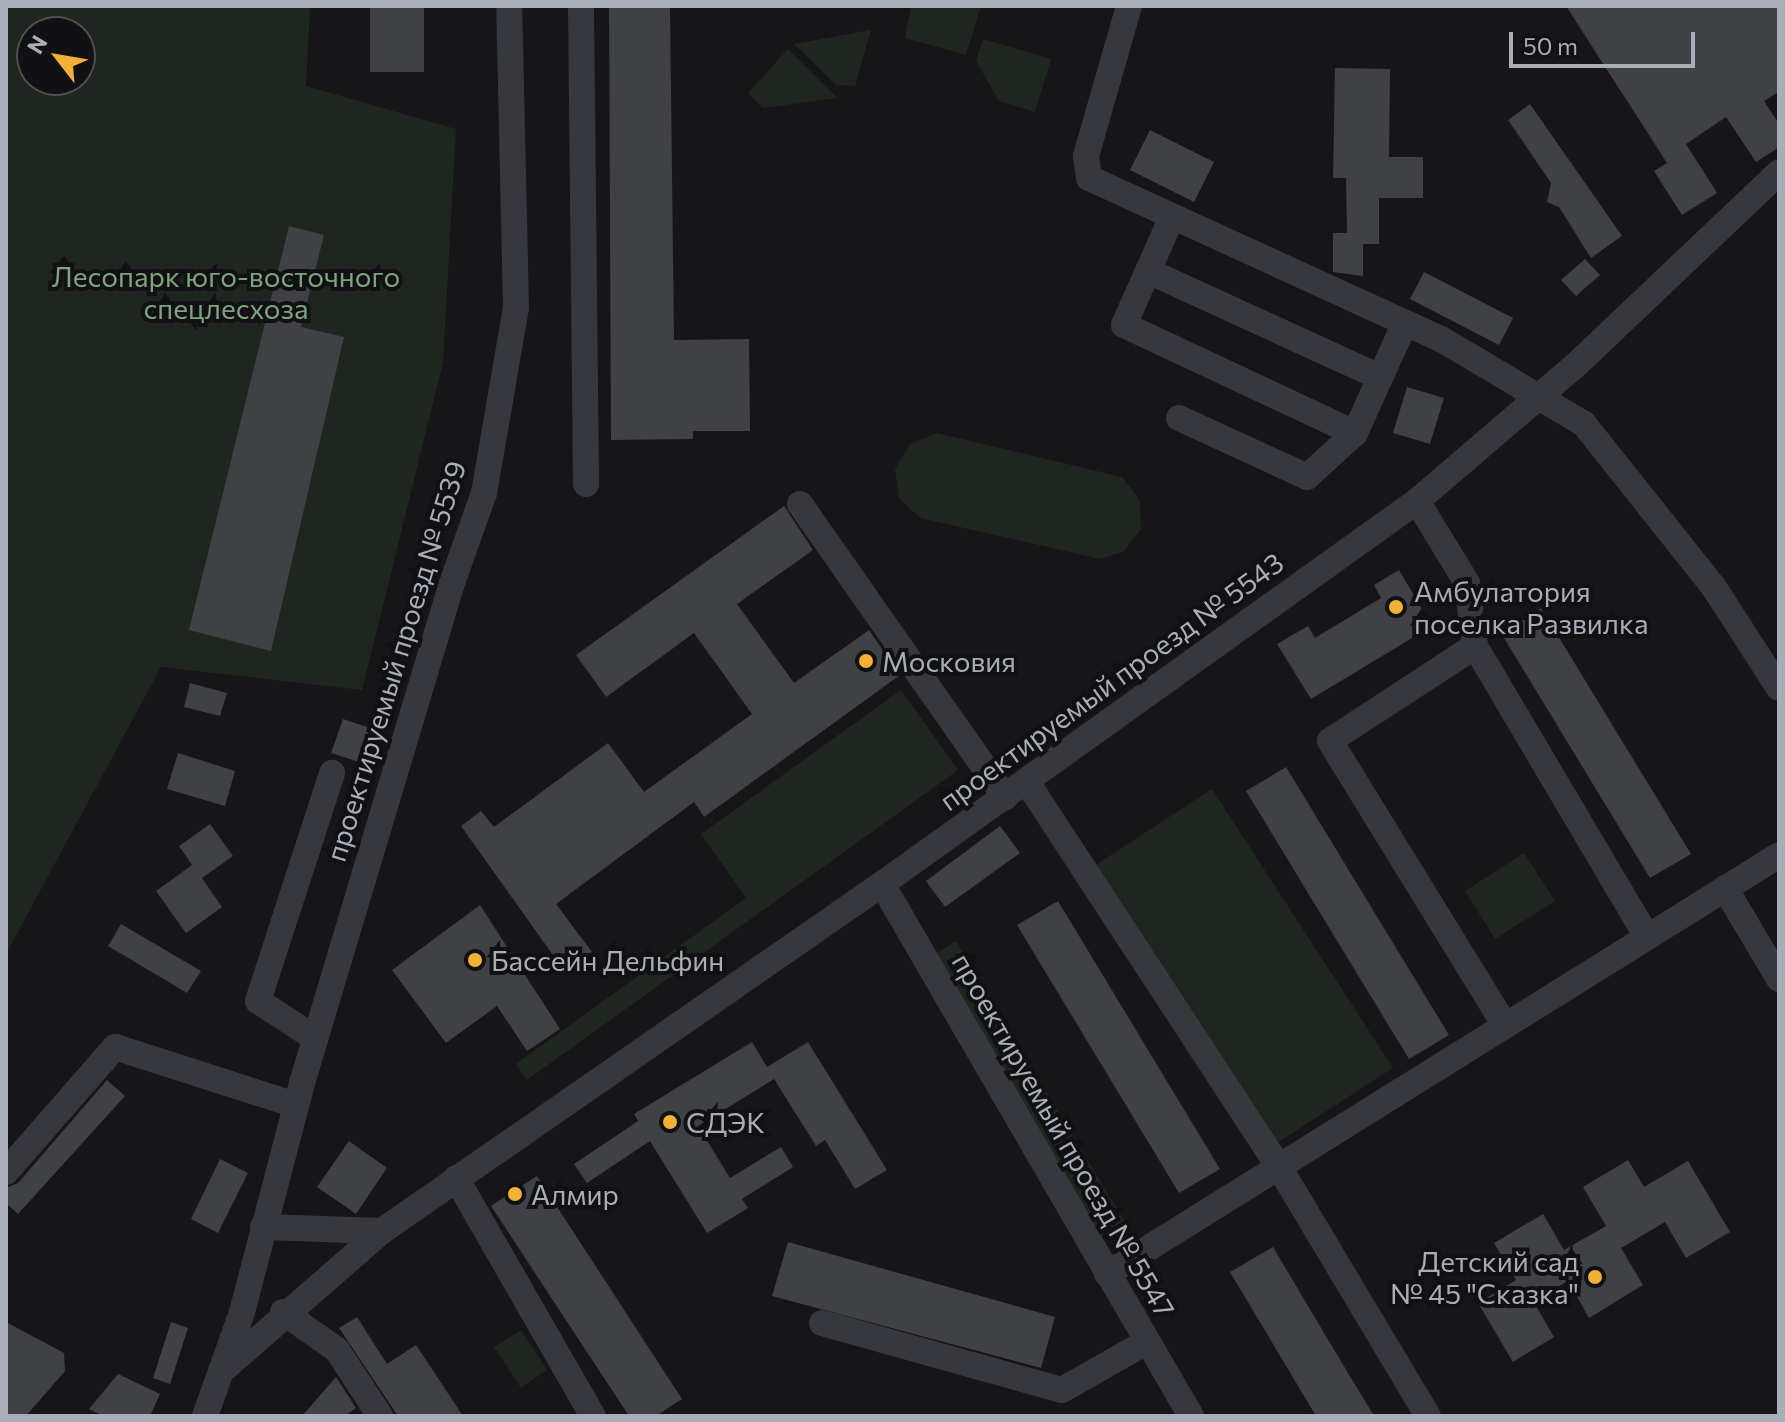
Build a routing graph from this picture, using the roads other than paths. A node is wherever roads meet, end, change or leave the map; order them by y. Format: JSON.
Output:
{"nodes":[{"id":1,"x":509,"y":6,"type":"edge"},
{"id":2,"x":581,"y":6,"type":"edge"},
{"id":3,"x":1129,"y":6,"type":"edge"},
{"id":4,"x":1779,"y":172,"type":"edge"},
{"id":5,"x":1172,"y":217,"type":"junction"},
{"id":6,"x":1148,"y":271,"type":"junction"},
{"id":7,"x":1405,"y":323,"type":"junction"},
{"id":8,"x":1380,"y":377,"type":"junction"},
{"id":9,"x":1536,"y":399,"type":"junction"},
{"id":10,"x":1179,"y":418,"type":"dead end"},
{"id":11,"x":1355,"y":433,"type":"junction"},
{"id":12,"x":586,"y":484,"type":"dead end"},
{"id":13,"x":1417,"y":501,"type":"junction"},
{"id":14,"x":800,"y":504,"type":"dead end"},
{"id":15,"x":1475,"y":646,"type":"junction"},
{"id":16,"x":1779,"y":688,"type":"edge"},
{"id":17,"x":332,"y":773,"type":"dead end"},
{"id":18,"x":1027,"y":782,"type":"junction"},
{"id":19,"x":1005,"y":797,"type":"junction"},
{"id":20,"x":1779,"y":855,"type":"edge"},
{"id":21,"x":882,"y":884,"type":"junction"},
{"id":22,"x":1725,"y":888,"type":"junction"},
{"id":23,"x":1647,"y":937,"type":"junction"},
{"id":24,"x":1779,"y":979,"type":"edge"},
{"id":25,"x":1505,"y":1026,"type":"junction"},
{"id":26,"x":315,"y":1038,"type":"junction"},
{"id":27,"x":296,"y":1105,"type":"junction"},
{"id":28,"x":1279,"y":1167,"type":"junction"},
{"id":29,"x":6,"y":1172,"type":"edge"},
{"id":30,"x":448,"y":1185,"type":"junction"},
{"id":31,"x":263,"y":1227,"type":"junction"},
{"id":32,"x":382,"y":1231,"type":"junction"},
{"id":33,"x":1107,"y":1274,"type":"junction"},
{"id":34,"x":283,"y":1312,"type":"junction"},
{"id":35,"x":822,"y":1323,"type":"dead end"},
{"id":36,"x":1146,"y":1342,"type":"junction"},
{"id":37,"x":225,"y":1368,"type":"junction"},
{"id":38,"x":205,"y":1416,"type":"edge"},
{"id":39,"x":380,"y":1416,"type":"edge"},
{"id":40,"x":593,"y":1416,"type":"edge"},
{"id":41,"x":1191,"y":1416,"type":"edge"},
{"id":42,"x":1428,"y":1416,"type":"edge"}],
"edges":[{"from":1,"to":26,"type":"street","name":"проектируемый проезд № 5539"},
{"from":2,"to":12,"type":"street"},
{"from":3,"to":5,"type":"street"},
{"from":4,"to":9,"type":"street","name":"проектируемый проезд № 5543"},
{"from":5,"to":6,"type":"street"},
{"from":5,"to":7,"type":"street"},
{"from":6,"to":8,"type":"street"},
{"from":6,"to":11,"type":"street"},
{"from":7,"to":8,"type":"street"},
{"from":7,"to":9,"type":"street"},
{"from":8,"to":11,"type":"street"},
{"from":9,"to":13,"type":"street","name":"проектируемый проезд № 5543"},
{"from":9,"to":16,"type":"street"},
{"from":10,"to":11,"type":"street"},
{"from":13,"to":15,"type":"street"},
{"from":13,"to":18,"type":"street","name":"проектируемый проезд № 5543"},
{"from":14,"to":19,"type":"street"},
{"from":15,"to":23,"type":"street"},
{"from":15,"to":25,"type":"street"},
{"from":17,"to":26,"type":"street"},
{"from":18,"to":19,"type":"street","name":"проектируемый проезд № 5543"},
{"from":18,"to":28,"type":"street"},
{"from":19,"to":21,"type":"street","name":"проектируемый проезд № 5543"},
{"from":20,"to":22,"type":"street"},
{"from":21,"to":30,"type":"street","name":"проектируемый проезд № 5543"},
{"from":21,"to":33,"type":"street","name":"проектируемый проезд № 5547"},
{"from":22,"to":23,"type":"street"},
{"from":22,"to":24,"type":"street"},
{"from":23,"to":25,"type":"street"},
{"from":25,"to":28,"type":"street"},
{"from":26,"to":27,"type":"street","name":"проектируемый проезд № 5539"},
{"from":27,"to":29,"type":"street"},
{"from":27,"to":31,"type":"street","name":"проектируемый проезд № 5539"},
{"from":28,"to":33,"type":"street"},
{"from":28,"to":42,"type":"street"},
{"from":30,"to":32,"type":"street","name":"проектируемый проезд № 5543"},
{"from":30,"to":40,"type":"street"},
{"from":31,"to":32,"type":"street"},
{"from":31,"to":37,"type":"street","name":"проектируемый проезд № 5539"},
{"from":32,"to":34,"type":"street","name":"проектируемый проезд № 5543"},
{"from":33,"to":36,"type":"street","name":"проектируемый проезд № 5547"},
{"from":34,"to":37,"type":"street","name":"проектируемый проезд № 5543"},
{"from":34,"to":39,"type":"street"},
{"from":35,"to":36,"type":"street"},
{"from":36,"to":41,"type":"street","name":"проектируемый проезд № 5547"},
{"from":37,"to":38,"type":"street","name":"проектируемый проезд № 5539"}]}
